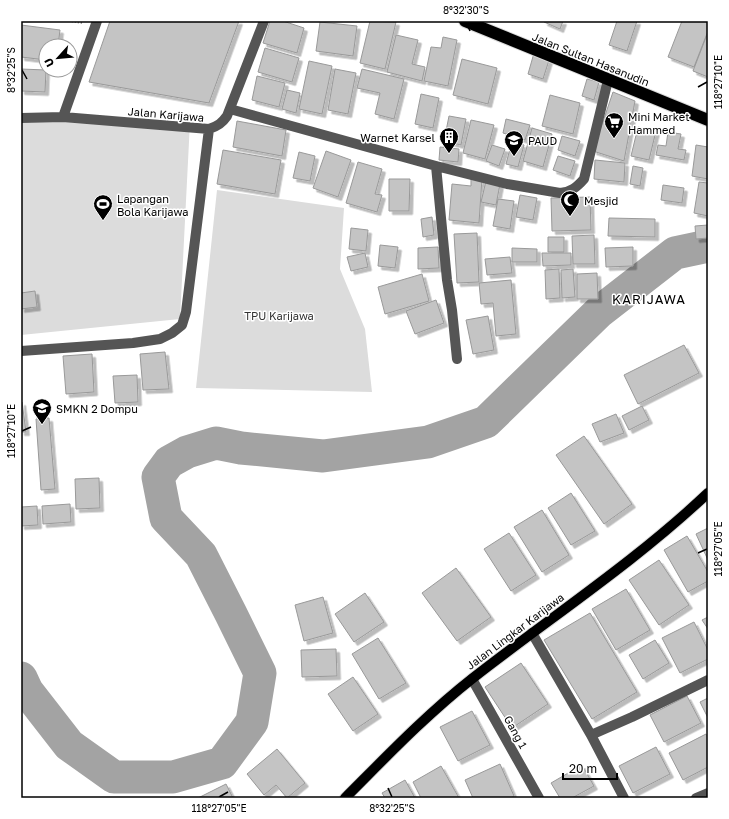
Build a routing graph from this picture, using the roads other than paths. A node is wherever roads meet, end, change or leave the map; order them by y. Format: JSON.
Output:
{"nodes":[{"id":1,"x":97,"y":21,"type":"edge"},
{"id":2,"x":264,"y":21,"type":"edge"},
{"id":3,"x":467,"y":21,"type":"edge"},
{"id":4,"x":608,"y":80,"type":"junction"},
{"id":5,"x":230,"y":109,"type":"junction"},
{"id":6,"x":63,"y":117,"type":"junction"},
{"id":7,"x":21,"y":118,"type":"edge"},
{"id":8,"x":708,"y":120,"type":"edge"},
{"id":9,"x":210,"y":129,"type":"junction"},
{"id":10,"x":436,"y":166,"type":"junction"},
{"id":11,"x":21,"y":351,"type":"edge"},
{"id":12,"x":457,"y":359,"type":"dead end"},
{"id":13,"x":708,"y":494,"type":"edge"},
{"id":14,"x":532,"y":633,"type":"junction"},
{"id":15,"x":472,"y":679,"type":"junction"},
{"id":16,"x":708,"y":680,"type":"edge"},
{"id":17,"x":591,"y":735,"type":"junction"},
{"id":18,"x":708,"y":793,"type":"edge"},
{"id":19,"x":345,"y":798,"type":"edge"},
{"id":20,"x":539,"y":798,"type":"edge"},
{"id":21,"x":624,"y":798,"type":"edge"},
{"id":22,"x":696,"y":798,"type":"edge"}],
"edges":[{"from":1,"to":6,"type":"street"},
{"from":2,"to":5,"type":"street","name":"Jalan Karijawa"},
{"from":3,"to":4,"type":"highway","name":"Jalan Sultan Hasanudin"},
{"from":4,"to":8,"type":"highway","name":"Jalan Sultan Hasanudin"},
{"from":4,"to":10,"type":"street"},
{"from":5,"to":9,"type":"street","name":"Jalan Karijawa"},
{"from":5,"to":10,"type":"street"},
{"from":6,"to":7,"type":"street","name":"Jalan Karijawa"},
{"from":6,"to":9,"type":"street","name":"Jalan Karijawa"},
{"from":9,"to":11,"type":"street"},
{"from":10,"to":12,"type":"street"},
{"from":13,"to":14,"type":"main road","name":"Jalan Lingkar Karijawa"},
{"from":14,"to":15,"type":"main road","name":"Jalan Lingkar Karijawa"},
{"from":14,"to":17,"type":"street"},
{"from":15,"to":19,"type":"main road","name":"Jalan Lingkar Karijawa"},
{"from":15,"to":20,"type":"street","name":"Gang 1"},
{"from":16,"to":17,"type":"street"},
{"from":17,"to":21,"type":"street"},
{"from":18,"to":22,"type":"street"}]}
